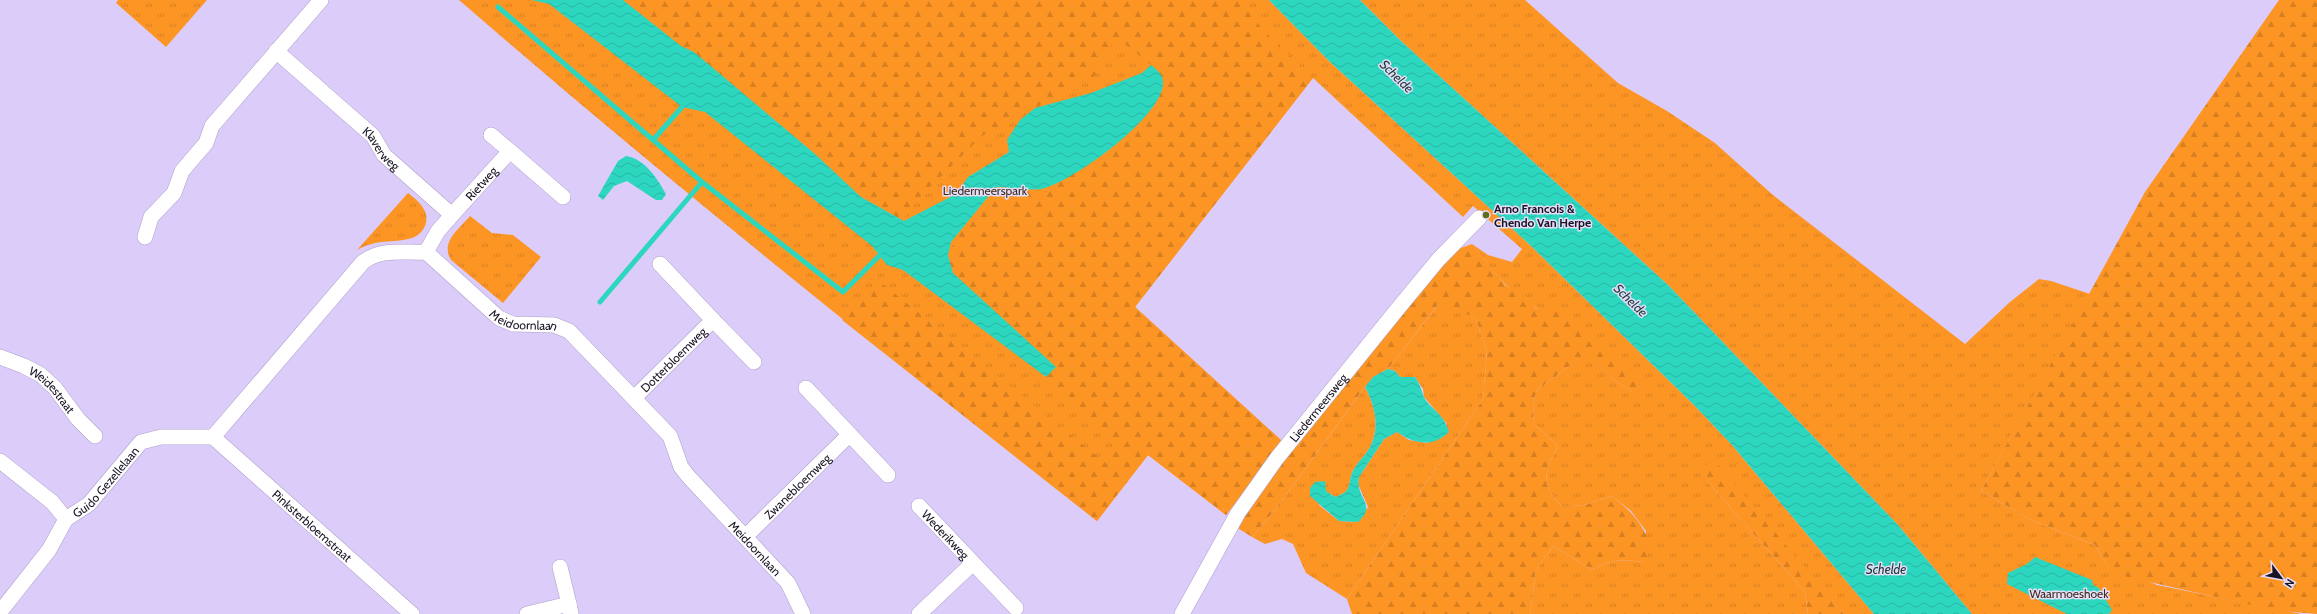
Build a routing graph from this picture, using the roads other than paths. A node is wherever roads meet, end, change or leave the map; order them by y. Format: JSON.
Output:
{"nodes":[{"id":1,"x":321,"y":0,"type":"edge"},
{"id":2,"x":276,"y":52,"type":"junction"},
{"id":3,"x":491,"y":135,"type":"dead end"},
{"id":4,"x":510,"y":151,"type":"junction"},
{"id":5,"x":563,"y":197,"type":"dead end"},
{"id":6,"x":452,"y":215,"type":"junction"},
{"id":7,"x":1479,"y":218,"type":"dead end"},
{"id":8,"x":145,"y":237,"type":"dead end"},
{"id":9,"x":426,"y":252,"type":"junction"},
{"id":10,"x":660,"y":264,"type":"dead end"},
{"id":11,"x":713,"y":320,"type":"junction"},
{"id":12,"x":0,"y":357,"type":"edge"},
{"id":13,"x":754,"y":362,"type":"dead end"},
{"id":14,"x":806,"y":388,"type":"dead end"},
{"id":15,"x":634,"y":398,"type":"junction"},
{"id":16,"x":849,"y":435,"type":"junction"},
{"id":17,"x":94,"y":436,"type":"dead end"},
{"id":18,"x":213,"y":437,"type":"junction"},
{"id":19,"x":0,"y":461,"type":"edge"},
{"id":20,"x":888,"y":475,"type":"dead end"},
{"id":21,"x":919,"y":506,"type":"dead end"},
{"id":22,"x":66,"y":520,"type":"junction"},
{"id":23,"x":745,"y":537,"type":"junction"},
{"id":24,"x":972,"y":564,"type":"junction"},
{"id":25,"x":560,"y":567,"type":"dead end"},
{"id":26,"x":1016,"y":608,"type":"dead end"},
{"id":27,"x":570,"y":609,"type":"edge"},
{"id":28,"x":0,"y":612,"type":"edge"},
{"id":29,"x":412,"y":614,"type":"edge"},
{"id":30,"x":527,"y":614,"type":"edge"},
{"id":31,"x":803,"y":614,"type":"edge"},
{"id":32,"x":919,"y":614,"type":"edge"},
{"id":33,"x":1182,"y":614,"type":"edge"}],
"edges":[{"from":1,"to":2,"type":"street"},
{"from":2,"to":6,"type":"street","name":"Klaverweg"},
{"from":2,"to":8,"type":"street"},
{"from":3,"to":4,"type":"street"},
{"from":4,"to":5,"type":"street"},
{"from":4,"to":6,"type":"street","name":"Rietweg"},
{"from":6,"to":9,"type":"street"},
{"from":7,"to":33,"type":"street","name":"Liedermeersweg"},
{"from":9,"to":15,"type":"street","name":"Meidoornlaan"},
{"from":9,"to":18,"type":"street"},
{"from":10,"to":11,"type":"street","name":"Dotterbloemweg"},
{"from":11,"to":13,"type":"street","name":"Dotterbloemweg"},
{"from":11,"to":15,"type":"street","name":"Dotterbloemweg"},
{"from":12,"to":17,"type":"street","name":"Weidestraat"},
{"from":14,"to":16,"type":"street"},
{"from":15,"to":23,"type":"street","name":"Meidoornlaan"},
{"from":16,"to":20,"type":"street"},
{"from":16,"to":23,"type":"street","name":"Zwanebloemweg"},
{"from":18,"to":22,"type":"street","name":"Guido Gezellelaan"},
{"from":18,"to":29,"type":"street","name":"Pinksterbloemstraat"},
{"from":19,"to":22,"type":"street","name":"Guido Gezellelaan"},
{"from":21,"to":24,"type":"street","name":"Wederikweg"},
{"from":22,"to":28,"type":"street","name":"Guido Gezellelaan"},
{"from":23,"to":31,"type":"street","name":"Meidoornlaan"},
{"from":24,"to":26,"type":"street","name":"Wederikweg"},
{"from":24,"to":32,"type":"street","name":"Wederikweg"},
{"from":25,"to":27,"type":"street"},
{"from":27,"to":30,"type":"street"}]}
